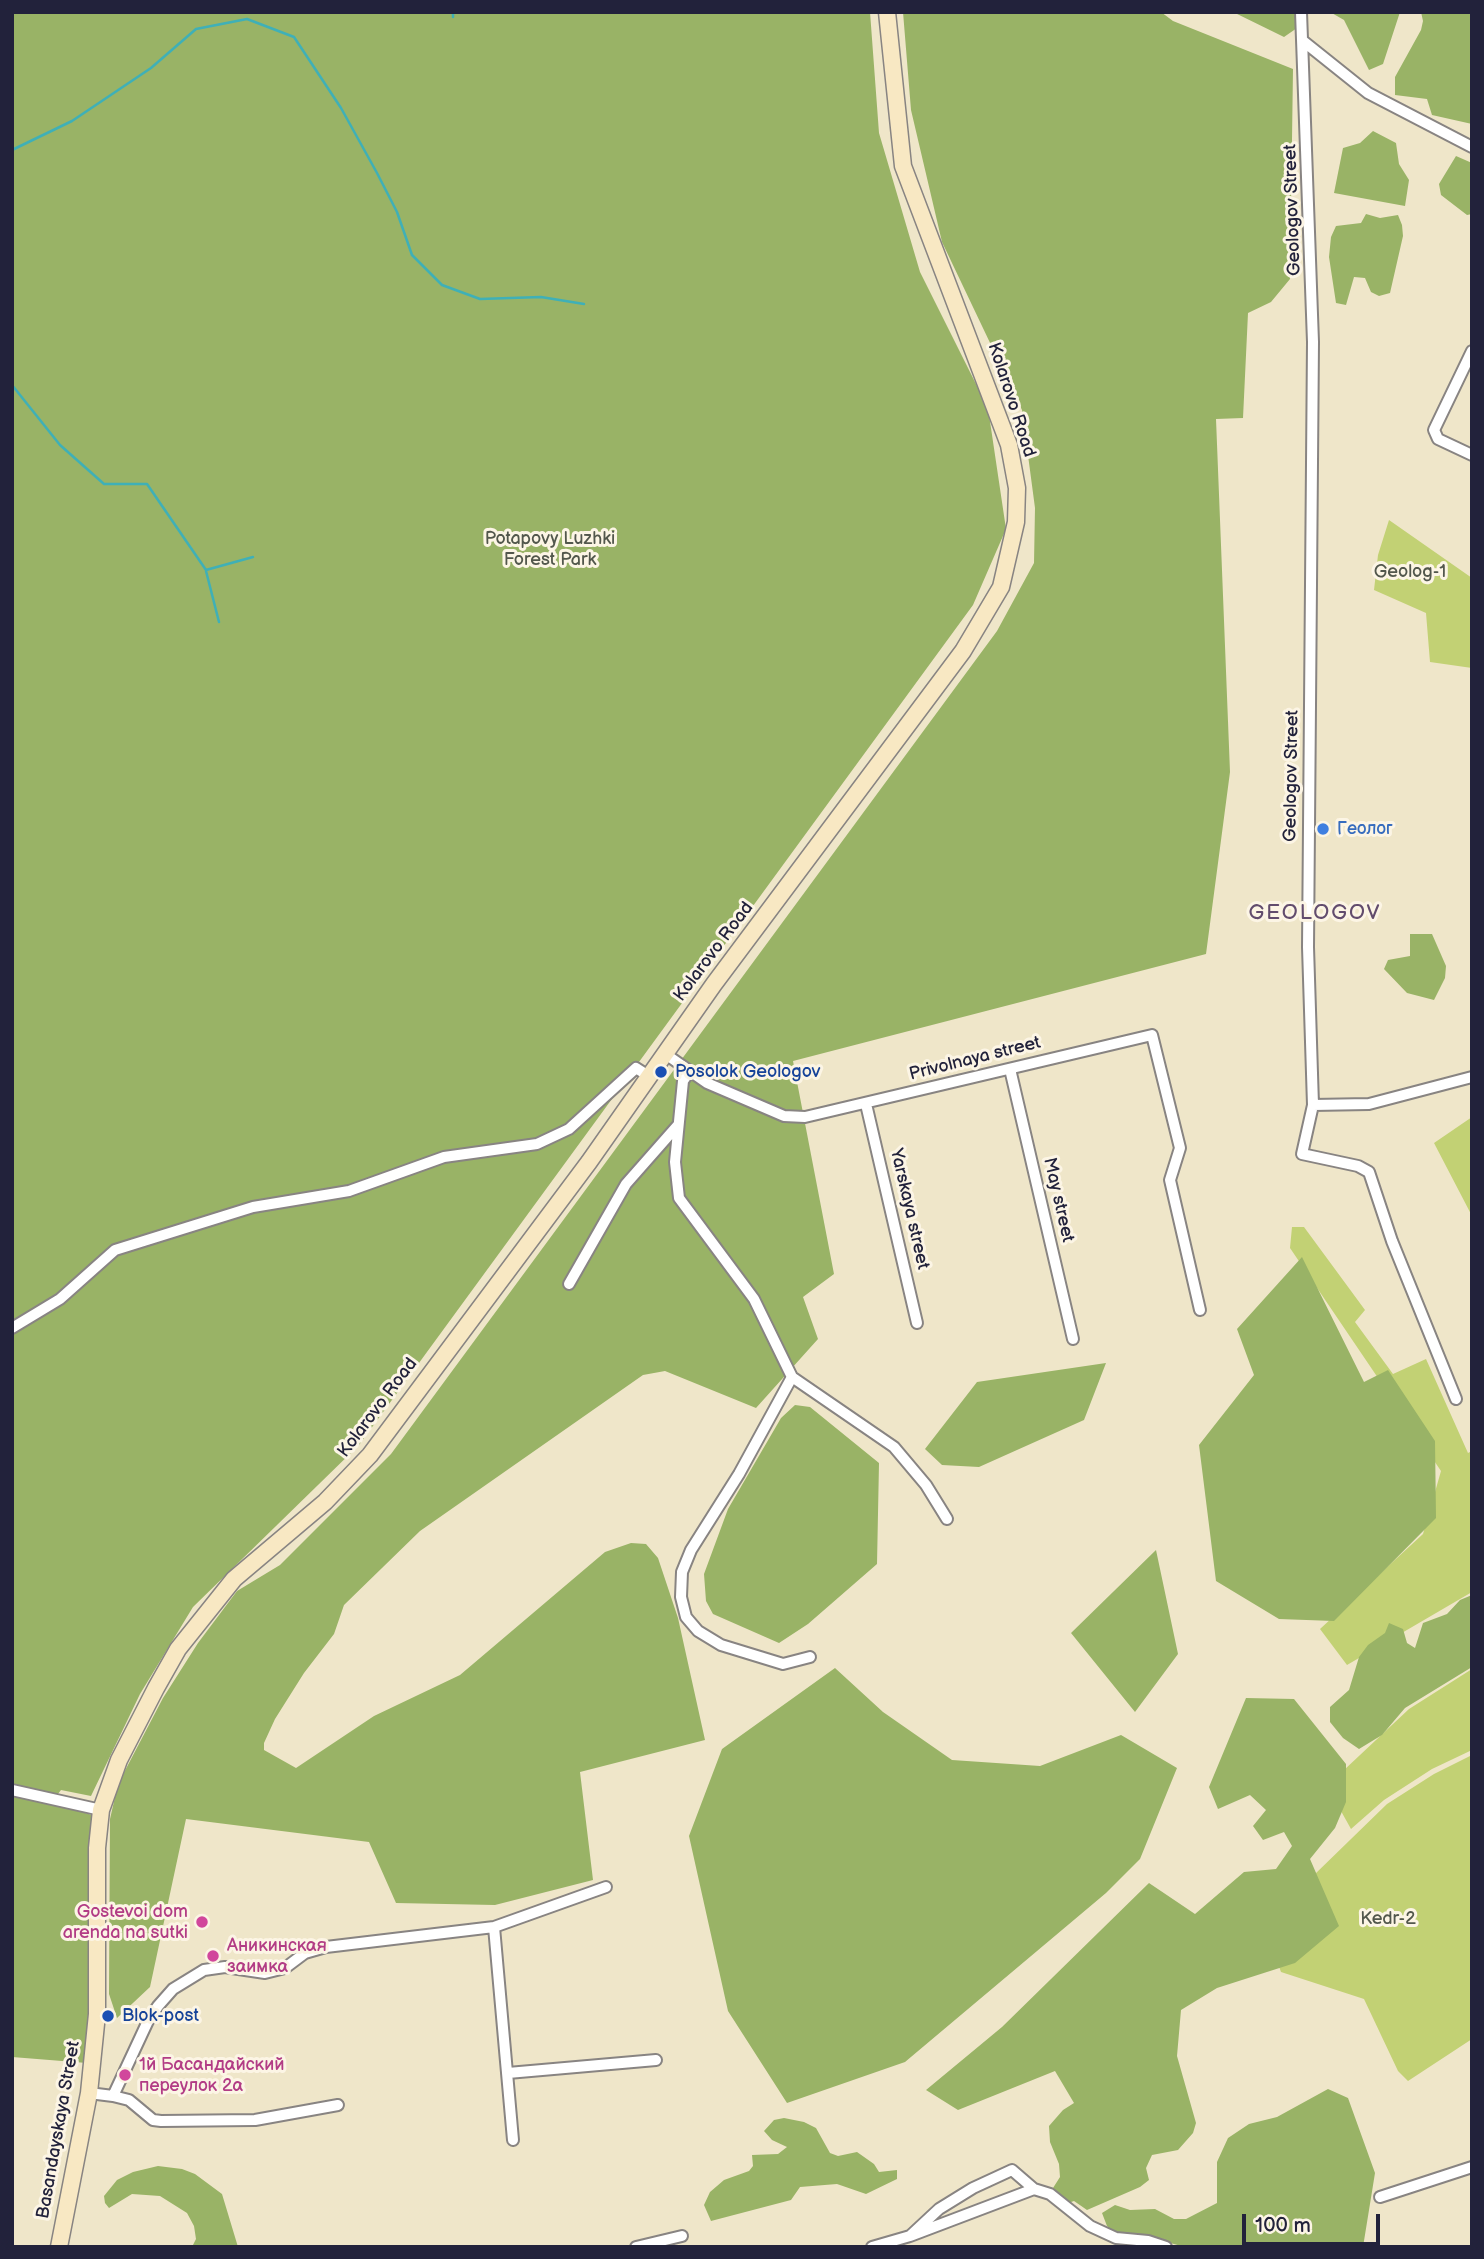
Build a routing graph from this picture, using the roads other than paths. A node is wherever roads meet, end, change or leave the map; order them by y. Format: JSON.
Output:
{"nodes":[{"id":1,"x":887,"y":12,"type":"edge"},
{"id":2,"x":1301,"y":12,"type":"edge"},
{"id":3,"x":1303,"y":41,"type":"junction"},
{"id":4,"x":1472,"y":147,"type":"edge"},
{"id":5,"x":1472,"y":351,"type":"edge"},
{"id":6,"x":1472,"y":456,"type":"edge"},
{"id":7,"x":664,"y":1053,"type":"junction"},
{"id":8,"x":1010,"y":1069,"type":"junction"},
{"id":9,"x":690,"y":1071,"type":"junction"},
{"id":10,"x":648,"y":1075,"type":"junction"},
{"id":11,"x":1472,"y":1077,"type":"edge"},
{"id":12,"x":866,"y":1104,"type":"junction"},
{"id":13,"x":1313,"y":1105,"type":"junction"},
{"id":14,"x":678,"y":1125,"type":"junction"},
{"id":15,"x":569,"y":1284,"type":"dead end"},
{"id":16,"x":1200,"y":1310,"type":"dead end"},
{"id":17,"x":917,"y":1323,"type":"dead end"},
{"id":18,"x":12,"y":1328,"type":"edge"},
{"id":19,"x":1073,"y":1339,"type":"dead end"},
{"id":20,"x":792,"y":1377,"type":"junction"},
{"id":21,"x":1456,"y":1399,"type":"dead end"},
{"id":22,"x":947,"y":1519,"type":"dead end"},
{"id":23,"x":810,"y":1657,"type":"dead end"},
{"id":24,"x":12,"y":1790,"type":"edge"},
{"id":25,"x":101,"y":1810,"type":"junction"},
{"id":26,"x":606,"y":1887,"type":"dead end"},
{"id":27,"x":494,"y":1927,"type":"junction"},
{"id":28,"x":656,"y":2060,"type":"dead end"},
{"id":29,"x":508,"y":2073,"type":"junction"},
{"id":30,"x":89,"y":2093,"type":"junction"},
{"id":31,"x":113,"y":2096,"type":"junction"},
{"id":32,"x":338,"y":2105,"type":"dead end"},
{"id":33,"x":513,"y":2140,"type":"dead end"},
{"id":34,"x":1472,"y":2167,"type":"edge"},
{"id":35,"x":1034,"y":2189,"type":"junction"},
{"id":36,"x":1380,"y":2197,"type":"dead end"},
{"id":37,"x":682,"y":2236,"type":"dead end"},
{"id":38,"x":909,"y":2236,"type":"junction"},
{"id":39,"x":58,"y":2247,"type":"edge"},
{"id":40,"x":636,"y":2247,"type":"edge"},
{"id":41,"x":872,"y":2247,"type":"edge"},
{"id":42,"x":1166,"y":2247,"type":"edge"}],
"edges":[{"from":1,"to":7,"type":"street","name":"Kolarovo Road"},
{"from":2,"to":3,"type":"street","name":"Geologov Street"},
{"from":3,"to":4,"type":"street"},
{"from":3,"to":13,"type":"street","name":"Geologov Street"},
{"from":5,"to":6,"type":"street"},
{"from":7,"to":9,"type":"street"},
{"from":7,"to":10,"type":"street","name":"Kolarovo Road"},
{"from":8,"to":12,"type":"street","name":"Privolnaya street"},
{"from":8,"to":16,"type":"street","name":"Privolnaya street"},
{"from":8,"to":19,"type":"street","name":"May street"},
{"from":9,"to":12,"type":"street"},
{"from":9,"to":14,"type":"street"},
{"from":10,"to":18,"type":"street"},
{"from":10,"to":25,"type":"street","name":"Kolarovo Road"},
{"from":11,"to":13,"type":"street"},
{"from":12,"to":17,"type":"street","name":"Yarskaya street"},
{"from":13,"to":21,"type":"street","name":"Geologov Street"},
{"from":14,"to":15,"type":"street"},
{"from":14,"to":20,"type":"street"},
{"from":20,"to":22,"type":"street"},
{"from":20,"to":23,"type":"street"},
{"from":24,"to":25,"type":"street"},
{"from":25,"to":30,"type":"street","name":"Basandayskaya Street"},
{"from":26,"to":27,"type":"street"},
{"from":27,"to":29,"type":"street"},
{"from":27,"to":31,"type":"street"},
{"from":28,"to":29,"type":"street"},
{"from":29,"to":33,"type":"street"},
{"from":30,"to":31,"type":"street"},
{"from":30,"to":39,"type":"street","name":"Basandayskaya Street"},
{"from":31,"to":32,"type":"street"},
{"from":34,"to":36,"type":"street"},
{"from":35,"to":38,"type":"street"},
{"from":35,"to":38,"type":"street"},
{"from":35,"to":42,"type":"street"},
{"from":37,"to":40,"type":"street"},
{"from":38,"to":41,"type":"street"}]}
